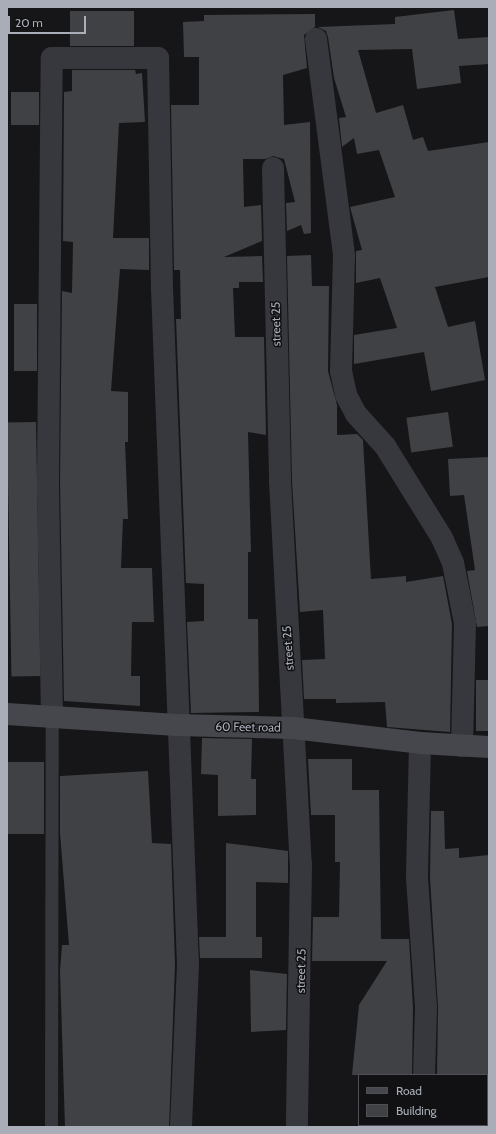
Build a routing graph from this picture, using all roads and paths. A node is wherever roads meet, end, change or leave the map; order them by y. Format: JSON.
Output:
{"nodes":[{"id":1,"x":316,"y":39,"type":"dead end"},
{"id":2,"x":273,"y":168,"type":"dead end"},
{"id":3,"x":7,"y":714,"type":"edge"},
{"id":4,"x":52,"y":717,"type":"junction"},
{"id":5,"x":177,"y":726,"type":"junction"},
{"id":6,"x":293,"y":728,"type":"junction"},
{"id":7,"x":420,"y":743,"type":"junction"},
{"id":8,"x":462,"y":746,"type":"junction"},
{"id":9,"x":489,"y":748,"type":"edge"},
{"id":10,"x":424,"y":1074,"type":"edge"},
{"id":11,"x":51,"y":1127,"type":"edge"},
{"id":12,"x":181,"y":1127,"type":"edge"},
{"id":13,"x":297,"y":1127,"type":"edge"}],
"edges":[{"from":1,"to":8,"type":"street"},
{"from":2,"to":6,"type":"street","name":"street 25"},
{"from":3,"to":4,"type":"street","name":"60 Feet road"},
{"from":4,"to":5,"type":"street","name":"60 Feet road"},
{"from":4,"to":5,"type":"street"},
{"from":4,"to":11,"type":"lane"},
{"from":5,"to":6,"type":"street","name":"60 Feet road"},
{"from":5,"to":12,"type":"street"},
{"from":6,"to":7,"type":"street","name":"60 Feet road"},
{"from":6,"to":13,"type":"street","name":"street 25"},
{"from":7,"to":8,"type":"street","name":"60 Feet road"},
{"from":7,"to":10,"type":"street"},
{"from":8,"to":9,"type":"street","name":"60 Feet road"}]}
